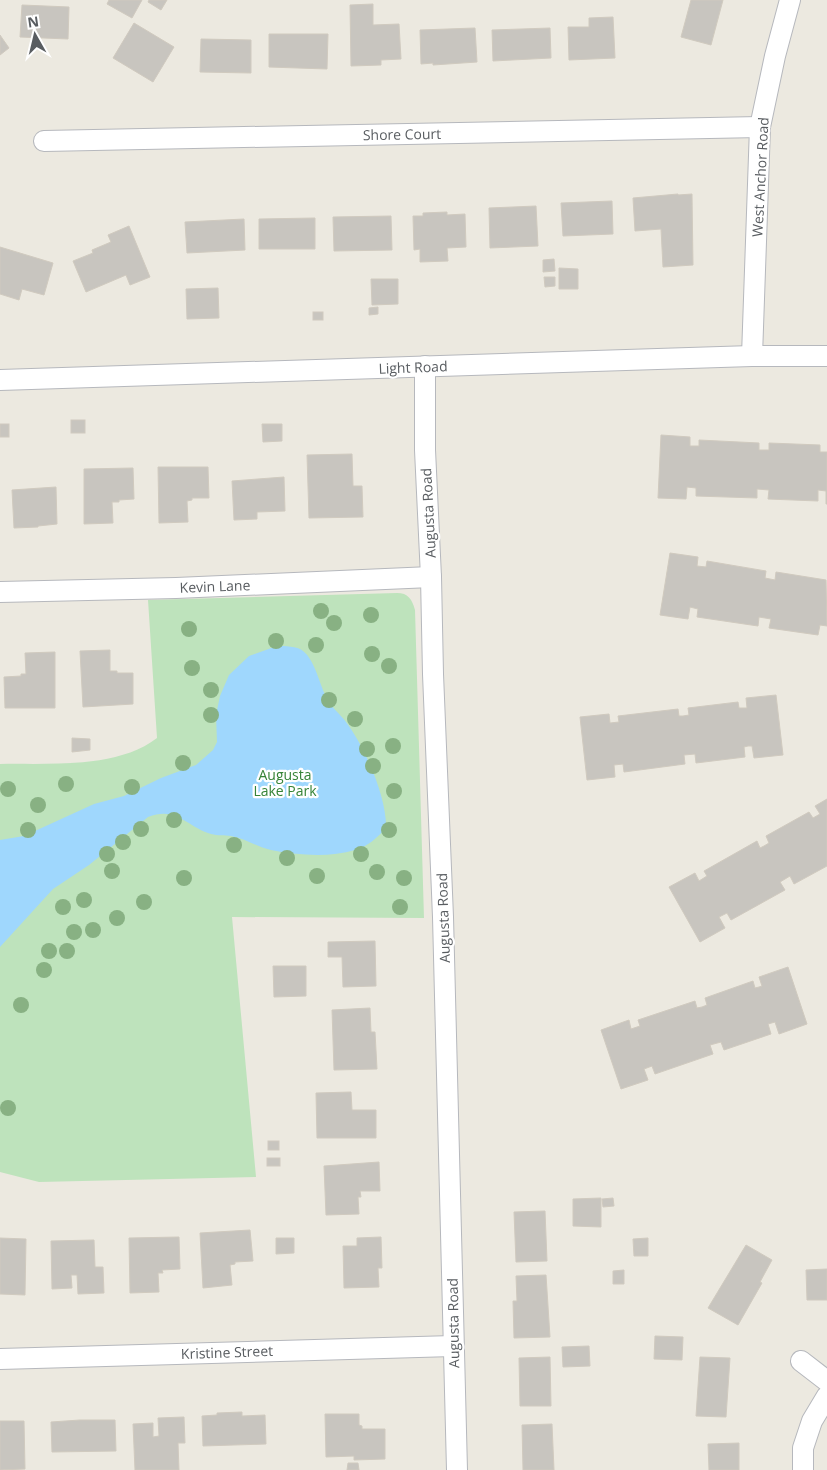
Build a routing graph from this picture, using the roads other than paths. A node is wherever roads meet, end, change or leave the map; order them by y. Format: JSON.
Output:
{"nodes":[{"id":1,"x":790,"y":0,"type":"edge"},
{"id":2,"x":760,"y":127,"type":"junction"},
{"id":3,"x":44,"y":141,"type":"dead end"},
{"id":4,"x":752,"y":356,"type":"junction"},
{"id":5,"x":827,"y":356,"type":"edge"},
{"id":6,"x":425,"y":366,"type":"junction"},
{"id":7,"x":0,"y":380,"type":"edge"},
{"id":8,"x":431,"y":578,"type":"junction"},
{"id":9,"x":0,"y":592,"type":"edge"},
{"id":10,"x":453,"y":1346,"type":"junction"},
{"id":11,"x":0,"y":1359,"type":"edge"},
{"id":12,"x":801,"y":1361,"type":"dead end"},
{"id":13,"x":827,"y":1381,"type":"edge"},
{"id":14,"x":827,"y":1396,"type":"edge"},
{"id":15,"x":457,"y":1470,"type":"edge"},
{"id":16,"x":803,"y":1470,"type":"edge"}],
"edges":[{"from":1,"to":2,"type":"street","name":"West Anchor Road"},
{"from":2,"to":3,"type":"street","name":"Shore Court"},
{"from":2,"to":4,"type":"street","name":"West Anchor Road"},
{"from":4,"to":5,"type":"street","name":"Light Road"},
{"from":4,"to":6,"type":"street","name":"Light Road"},
{"from":6,"to":7,"type":"street","name":"Light Road"},
{"from":6,"to":8,"type":"street","name":"Augusta Road"},
{"from":8,"to":9,"type":"street","name":"Kevin Lane"},
{"from":8,"to":10,"type":"street","name":"Augusta Road"},
{"from":10,"to":11,"type":"street","name":"Kristine Street"},
{"from":10,"to":15,"type":"street","name":"Augusta Road"},
{"from":12,"to":13,"type":"street"},
{"from":14,"to":16,"type":"street"}]}
